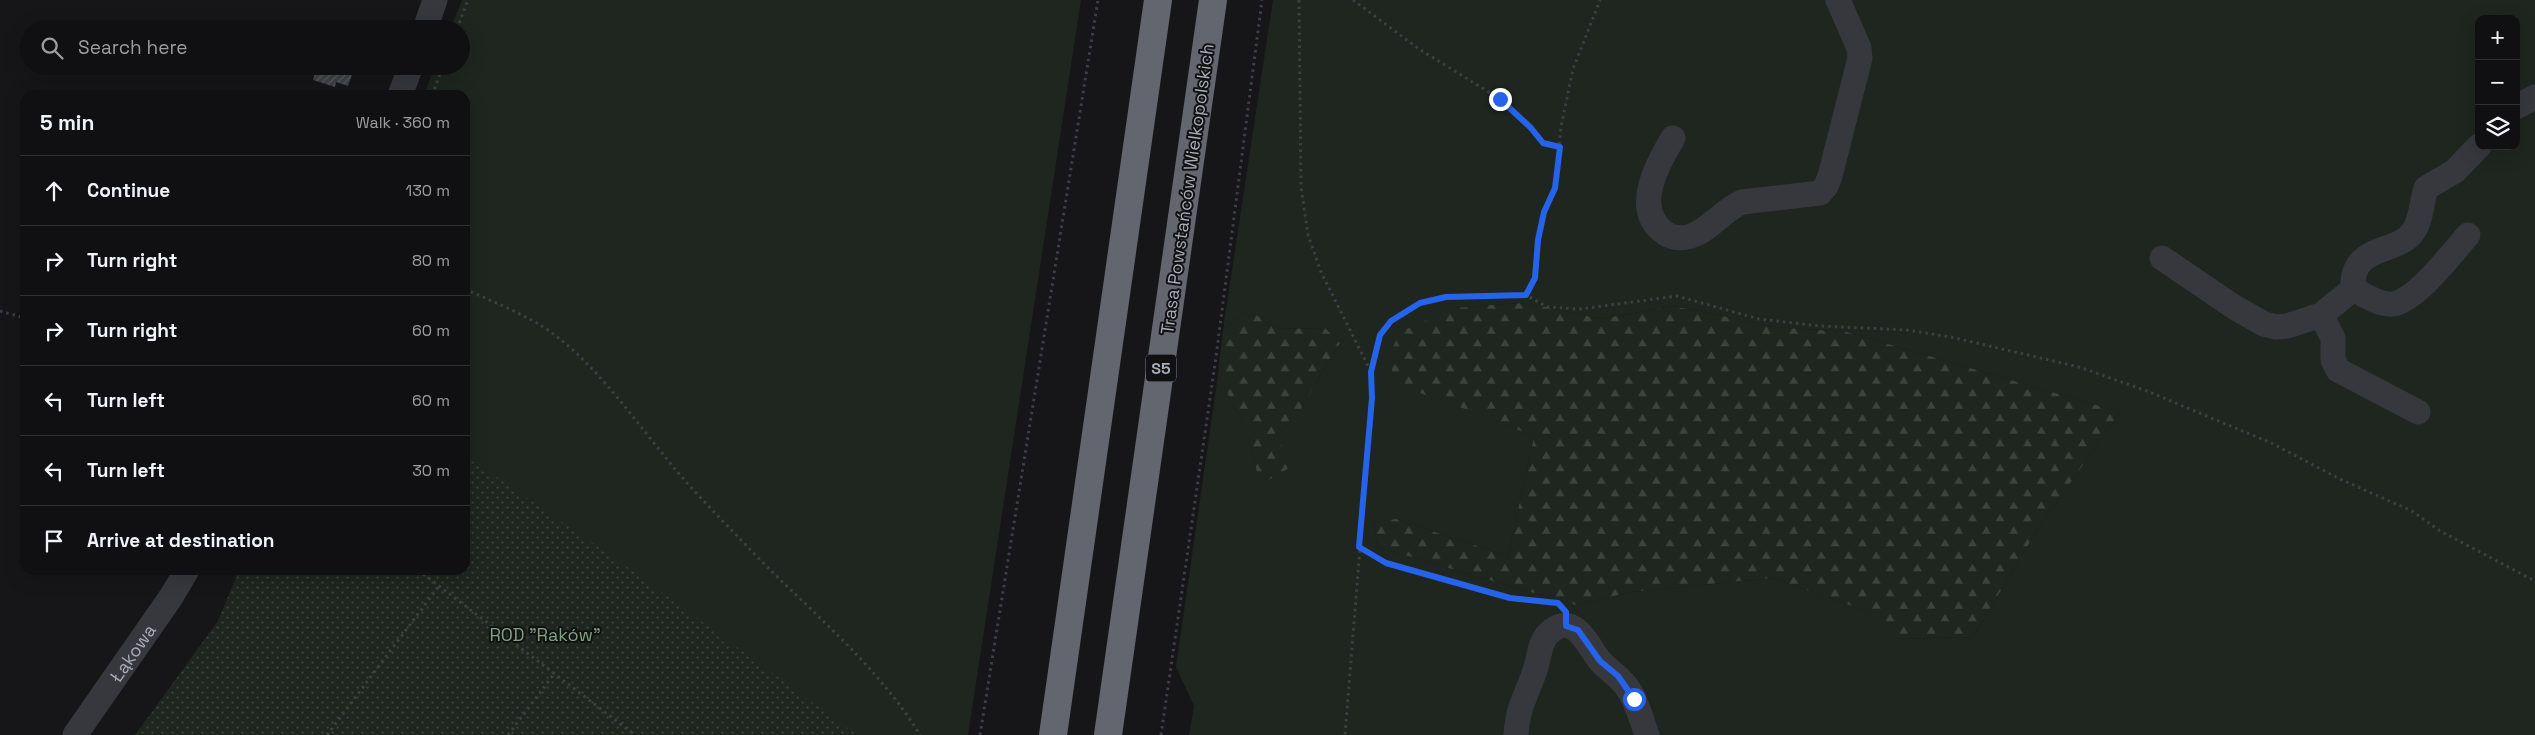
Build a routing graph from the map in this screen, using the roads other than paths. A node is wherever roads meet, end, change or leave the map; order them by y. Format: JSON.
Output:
{"nodes":[{"id":1,"x":436,"y":0,"type":"edge"},
{"id":2,"x":1158,"y":0,"type":"edge"},
{"id":3,"x":1214,"y":0,"type":"edge"},
{"id":4,"x":1838,"y":0,"type":"edge"},
{"id":5,"x":428,"y":20,"type":"edge"},
{"id":6,"x":407,"y":75,"type":"edge"},
{"id":7,"x":402,"y":90,"type":"edge"},
{"id":8,"x":2535,"y":97,"type":"edge"},
{"id":9,"x":2520,"y":105,"type":"edge"},
{"id":10,"x":1672,"y":138,"type":"dead end"},
{"id":11,"x":2476,"y":150,"type":"edge"},
{"id":12,"x":2468,"y":235,"type":"dead end"},
{"id":13,"x":2162,"y":258,"type":"dead end"},
{"id":14,"x":2353,"y":289,"type":"junction"},
{"id":15,"x":2321,"y":315,"type":"junction"},
{"id":16,"x":2418,"y":412,"type":"dead end"},
{"id":17,"x":184,"y":575,"type":"edge"},
{"id":18,"x":75,"y":735,"type":"edge"},
{"id":19,"x":1053,"y":735,"type":"edge"},
{"id":20,"x":1108,"y":735,"type":"edge"},
{"id":21,"x":1516,"y":735,"type":"edge"},
{"id":22,"x":1647,"y":735,"type":"edge"}],
"edges":[{"from":1,"to":5,"type":"street"},
{"from":2,"to":19,"type":"highway"},
{"from":3,"to":20,"type":"highway","name":"Trasa Powstańców Wielkopolskich","number":"S5"},
{"from":4,"to":10,"type":"street"},
{"from":6,"to":7,"type":"street"},
{"from":8,"to":9,"type":"street"},
{"from":11,"to":14,"type":"street"},
{"from":12,"to":14,"type":"street"},
{"from":13,"to":15,"type":"street"},
{"from":14,"to":15,"type":"street"},
{"from":15,"to":16,"type":"street"},
{"from":17,"to":18,"type":"street","name":"Łąkowa"},
{"from":21,"to":22,"type":"street"}]}
